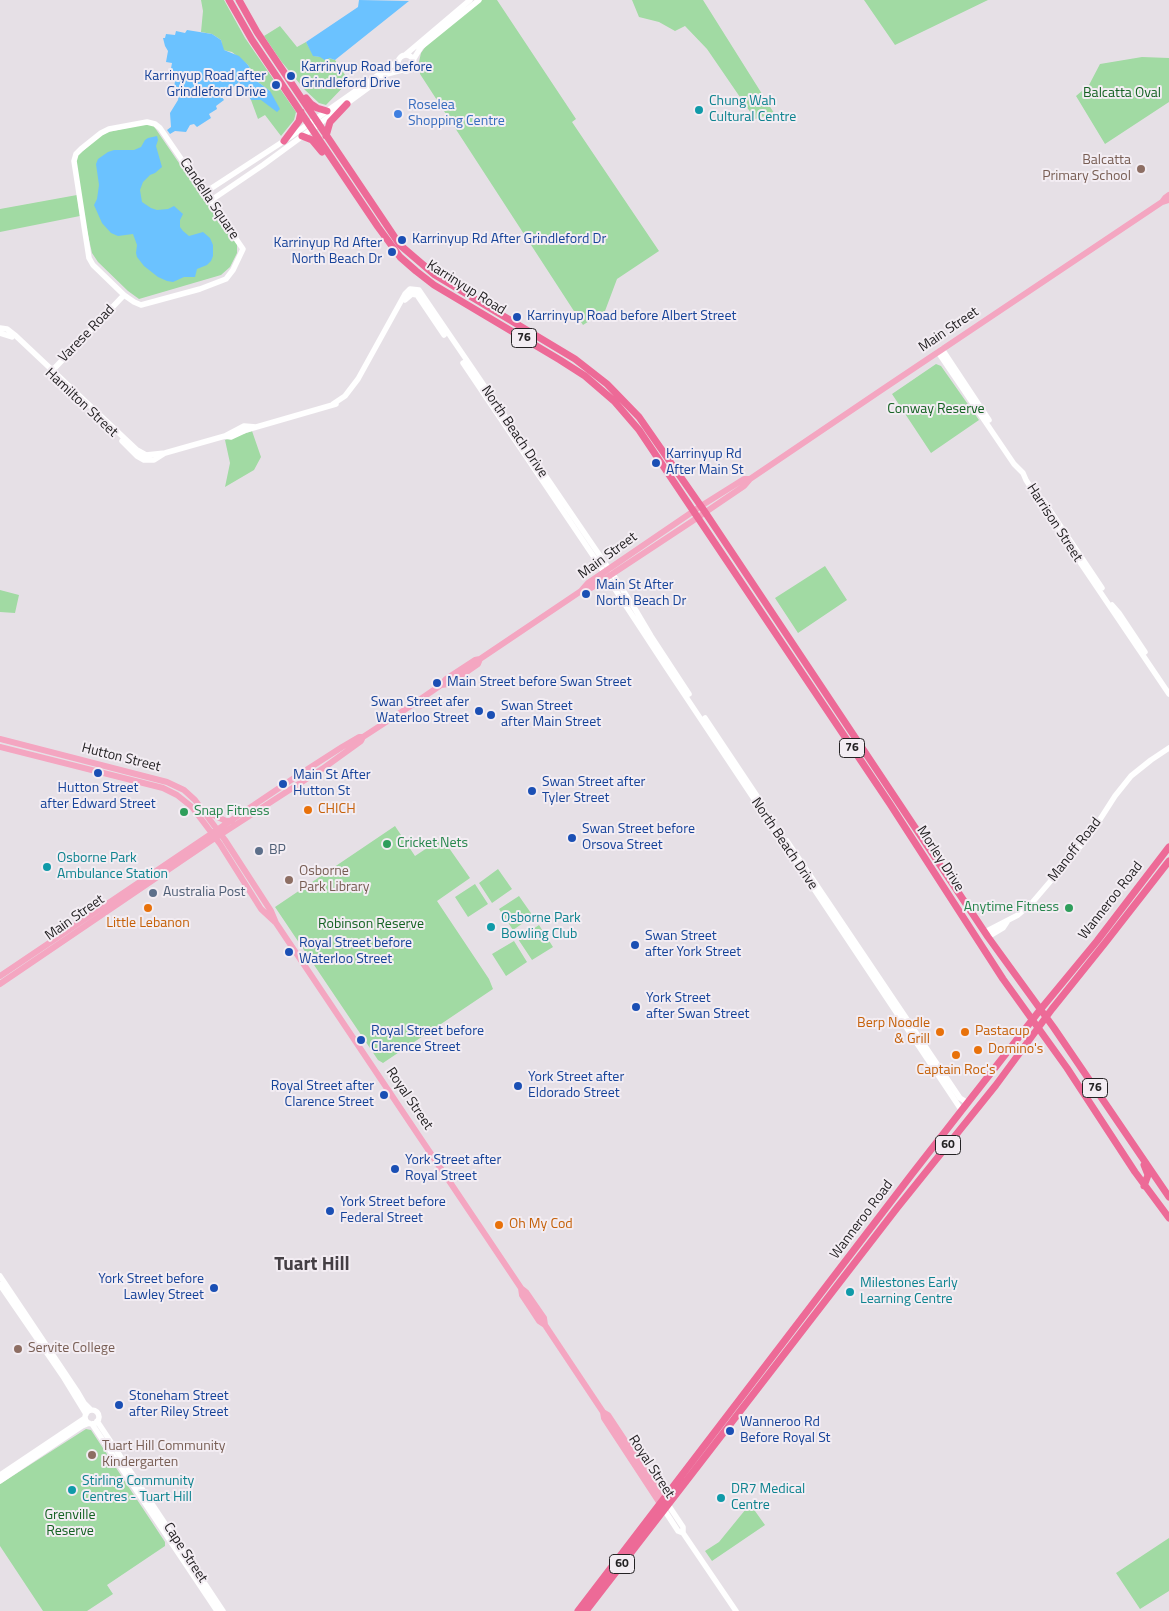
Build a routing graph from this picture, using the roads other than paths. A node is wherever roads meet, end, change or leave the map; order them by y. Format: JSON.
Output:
{"nodes":[{"id":1,"x":229,"y":0,"type":"edge"},
{"id":2,"x":239,"y":0,"type":"edge"},
{"id":3,"x":470,"y":0,"type":"edge"},
{"id":4,"x":479,"y":0,"type":"edge"},
{"id":5,"x":405,"y":55,"type":"junction"},
{"id":6,"x":413,"y":60,"type":"junction"},
{"id":7,"x":398,"y":61,"type":"junction"},
{"id":8,"x":402,"y":70,"type":"junction"},
{"id":9,"x":386,"y":72,"type":"junction"},
{"id":10,"x":290,"y":81,"type":"junction"},
{"id":11,"x":347,"y":104,"type":"junction"},
{"id":12,"x":327,"y":111,"type":"junction"},
{"id":13,"x":301,"y":112,"type":"junction"},
{"id":14,"x":317,"y":121,"type":"junction"},
{"id":15,"x":310,"y":126,"type":"junction"},
{"id":16,"x":302,"y":136,"type":"junction"},
{"id":17,"x":326,"y":136,"type":"junction"},
{"id":18,"x":284,"y":141,"type":"junction"},
{"id":19,"x":258,"y":158,"type":"junction"},
{"id":20,"x":336,"y":164,"type":"junction"},
{"id":21,"x":263,"y":165,"type":"junction"},
{"id":22,"x":234,"y":174,"type":"junction"},
{"id":23,"x":239,"y":180,"type":"junction"},
{"id":24,"x":204,"y":193,"type":"junction"},
{"id":25,"x":1169,"y":195,"type":"edge"},
{"id":26,"x":210,"y":201,"type":"junction"},
{"id":27,"x":1166,"y":201,"type":"edge"},
{"id":28,"x":124,"y":294,"type":"junction"},
{"id":29,"x":420,"y":296,"type":"joint"},
{"id":30,"x":0,"y":328,"type":"edge"},
{"id":31,"x":0,"y":333,"type":"edge"},
{"id":32,"x":27,"y":349,"type":"junction"},
{"id":33,"x":940,"y":351,"type":"junction"},
{"id":34,"x":51,"y":372,"type":"junction"},
{"id":35,"x":703,"y":509,"type":"junction"},
{"id":36,"x":696,"y":514,"type":"junction"},
{"id":37,"x":608,"y":573,"type":"junction"},
{"id":38,"x":1169,"y":687,"type":"edge"},
{"id":39,"x":1169,"y":694,"type":"edge"},
{"id":40,"x":363,"y":737,"type":"junction"},
{"id":41,"x":0,"y":740,"type":"edge"},
{"id":42,"x":1169,"y":744,"type":"edge"},
{"id":43,"x":0,"y":747,"type":"edge"},
{"id":44,"x":1169,"y":748,"type":"edge"},
{"id":45,"x":1148,"y":760,"type":"junction"},
{"id":46,"x":298,"y":776,"type":"junction"},
{"id":47,"x":302,"y":783,"type":"junction"},
{"id":48,"x":280,"y":792,"type":"junction"},
{"id":49,"x":202,"y":809,"type":"junction"},
{"id":50,"x":232,"y":821,"type":"junction"},
{"id":51,"x":216,"y":834,"type":"junction"},
{"id":52,"x":1169,"y":847,"type":"edge"},
{"id":53,"x":1169,"y":861,"type":"edge"},
{"id":54,"x":986,"y":935,"type":"junction"},
{"id":55,"x":995,"y":948,"type":"junction"},
{"id":56,"x":0,"y":976,"type":"edge"},
{"id":57,"x":1003,"y":979,"type":"junction"},
{"id":58,"x":0,"y":984,"type":"edge"},
{"id":59,"x":1040,"y":1010,"type":"junction"},
{"id":60,"x":1046,"y":1018,"type":"junction"},
{"id":61,"x":1032,"y":1021,"type":"junction"},
{"id":62,"x":1038,"y":1029,"type":"junction"},
{"id":63,"x":968,"y":1103,"type":"junction"},
{"id":64,"x":962,"y":1111,"type":"junction"},
{"id":65,"x":1138,"y":1151,"type":"junction"},
{"id":66,"x":1155,"y":1176,"type":"junction"},
{"id":67,"x":1144,"y":1186,"type":"junction"},
{"id":68,"x":1169,"y":1197,"type":"edge"},
{"id":69,"x":1167,"y":1216,"type":"edge"},
{"id":70,"x":0,"y":1276,"type":"edge"},
{"id":71,"x":0,"y":1285,"type":"edge"},
{"id":72,"x":90,"y":1418,"type":"junction"},
{"id":73,"x":0,"y":1475,"type":"edge"},
{"id":74,"x":0,"y":1481,"type":"edge"},
{"id":75,"x":662,"y":1501,"type":"junction"},
{"id":76,"x":667,"y":1508,"type":"junction"},
{"id":77,"x":218,"y":1611,"type":"edge"},
{"id":78,"x":223,"y":1611,"type":"edge"},
{"id":79,"x":578,"y":1611,"type":"edge"},
{"id":80,"x":586,"y":1611,"type":"edge"},
{"id":81,"x":736,"y":1611,"type":"edge"}],
"edges":[{"from":1,"to":13,"type":"highway","name":"Karrinyup Road","number":"76"},
{"from":2,"to":10,"type":"highway","name":"Karrinyup Road","number":"76"},
{"from":3,"to":5,"type":"street"},
{"from":4,"to":6,"type":"street"},
{"from":5,"to":6,"type":"street"},
{"from":5,"to":7,"type":"street"},
{"from":6,"to":8,"type":"street"},
{"from":7,"to":8,"type":"street"},
{"from":7,"to":9,"type":"street"},
{"from":8,"to":9,"type":"street"},
{"from":9,"to":11,"type":"street"},
{"from":9,"to":12,"type":"street"},
{"from":10,"to":12,"type":"highway"},
{"from":10,"to":14,"type":"highway","name":"Karrinyup Road","number":"76"},
{"from":11,"to":14,"type":"street"},
{"from":11,"to":17,"type":"highway"},
{"from":12,"to":14,"type":"street"},
{"from":13,"to":15,"type":"highway","name":"Karrinyup Road","number":"76"},
{"from":13,"to":18,"type":"highway"},
{"from":14,"to":15,"type":"street"},
{"from":14,"to":17,"type":"highway","name":"Karrinyup Road","number":"76"},
{"from":15,"to":16,"type":"street"},
{"from":15,"to":18,"type":"street"},
{"from":15,"to":20,"type":"highway","name":"Karrinyup Road","number":"76"},
{"from":16,"to":20,"type":"highway"},
{"from":16,"to":21,"type":"street"},
{"from":17,"to":35,"type":"highway","name":"Karrinyup Road","number":"76"},
{"from":18,"to":19,"type":"street"},
{"from":19,"to":21,"type":"street"},
{"from":19,"to":22,"type":"street"},
{"from":20,"to":36,"type":"highway","name":"Karrinyup Road","number":"76"},
{"from":21,"to":23,"type":"street"},
{"from":22,"to":23,"type":"street"},
{"from":22,"to":24,"type":"street"},
{"from":23,"to":26,"type":"street"},
{"from":24,"to":26,"type":"street","name":"Candella Square"},
{"from":24,"to":28,"type":"street","name":"Candella Square"},
{"from":25,"to":27,"type":"main road","name":"Main Street"},
{"from":26,"to":28,"type":"street","name":"Candella Square"},
{"from":27,"to":33,"type":"main road","name":"Main Street"},
{"from":28,"to":34,"type":"street","name":"Varese Road"},
{"from":29,"to":34,"type":"street","name":"Hamilton Street"},
{"from":29,"to":37,"type":"street","name":"North Beach Drive"},
{"from":30,"to":32,"type":"street","name":"Hamilton Street"},
{"from":31,"to":32,"type":"street","name":"Hamilton Street"},
{"from":32,"to":34,"type":"street","name":"Hamilton Street"},
{"from":33,"to":35,"type":"main road","name":"Main Street"},
{"from":33,"to":38,"type":"street","name":"Harrison Street"},
{"from":33,"to":39,"type":"street","name":"Harrison Street"},
{"from":35,"to":36,"type":"main road","name":"Main Street"},
{"from":35,"to":54,"type":"highway","name":"Morley Drive","number":"76"},
{"from":36,"to":37,"type":"main road","name":"Main Street"},
{"from":36,"to":57,"type":"highway","name":"Morley Drive","number":"76"},
{"from":37,"to":40,"type":"main road","name":"Main Street"},
{"from":37,"to":63,"type":"street","name":"North Beach Drive"},
{"from":37,"to":64,"type":"street","name":"North Beach Drive"},
{"from":40,"to":46,"type":"main road","name":"Main Street"},
{"from":40,"to":47,"type":"main road","name":"Main Street"},
{"from":41,"to":49,"type":"main road","name":"Hutton Street"},
{"from":42,"to":45,"type":"street","name":"Manoff Road"},
{"from":43,"to":51,"type":"main road","name":"Hutton Street"},
{"from":44,"to":45,"type":"street","name":"Manoff Road"},
{"from":45,"to":54,"type":"street","name":"Manoff Road"},
{"from":46,"to":47,"type":"main road"},
{"from":46,"to":48,"type":"main road","name":"Main Street"},
{"from":47,"to":48,"type":"main road","name":"Main Street"},
{"from":48,"to":50,"type":"main road","name":"Main Street"},
{"from":48,"to":51,"type":"main road","name":"Main Street"},
{"from":49,"to":50,"type":"main road"},
{"from":49,"to":51,"type":"main road","name":"Hutton Street"},
{"from":50,"to":51,"type":"main road","name":"Main Street"},
{"from":51,"to":56,"type":"main road","name":"Main Street"},
{"from":51,"to":58,"type":"main road","name":"Main Street"},
{"from":51,"to":75,"type":"main road","name":"Royal Street"},
{"from":52,"to":59,"type":"highway","name":"Wanneroo Road","number":"60"},
{"from":53,"to":60,"type":"highway","name":"Wanneroo Road","number":"60"},
{"from":54,"to":55,"type":"highway","name":"Morley Drive","number":"76"},
{"from":55,"to":57,"type":"highway"},
{"from":55,"to":59,"type":"highway","name":"Morley Drive","number":"76"},
{"from":57,"to":61,"type":"highway","name":"Morley Drive","number":"76"},
{"from":59,"to":60,"type":"highway","name":"Morley Drive","number":"76"},
{"from":59,"to":61,"type":"highway","name":"Wanneroo Road","number":"60"},
{"from":60,"to":62,"type":"highway","name":"Wanneroo Road","number":"60"},
{"from":60,"to":65,"type":"highway","name":"Morley Drive","number":"76"},
{"from":61,"to":62,"type":"highway","name":"Morley Drive","number":"76"},
{"from":61,"to":63,"type":"highway","name":"Wanneroo Road","number":"60"},
{"from":62,"to":67,"type":"highway","name":"Morley Drive","number":"76"},
{"from":62,"to":76,"type":"highway","name":"Wanneroo Road","number":"60"},
{"from":63,"to":64,"type":"highway","name":"Wanneroo Road","number":"60"},
{"from":64,"to":75,"type":"highway","name":"Wanneroo Road","number":"60"},
{"from":65,"to":66,"type":"highway","name":"Morley Drive","number":"76"},
{"from":65,"to":67,"type":"highway"},
{"from":66,"to":68,"type":"highway","name":"Morley Drive","number":"76"},
{"from":66,"to":69,"type":"highway"},
{"from":67,"to":69,"type":"highway","name":"Morley Drive","number":"76"},
{"from":70,"to":72,"type":"street","name":"Cape Street"},
{"from":71,"to":72,"type":"street","name":"Cape Street"},
{"from":72,"to":73,"type":"street"},
{"from":72,"to":74,"type":"street"},
{"from":72,"to":77,"type":"street","name":"Cape Street"},
{"from":72,"to":78,"type":"street","name":"Cape Street"},
{"from":75,"to":76,"type":"main road","name":"Royal Street"},
{"from":75,"to":79,"type":"highway","name":"Wanneroo Road","number":"60"},
{"from":76,"to":80,"type":"highway","name":"Wanneroo Road","number":"60"},
{"from":76,"to":81,"type":"street","name":"Royal Street"}]}
